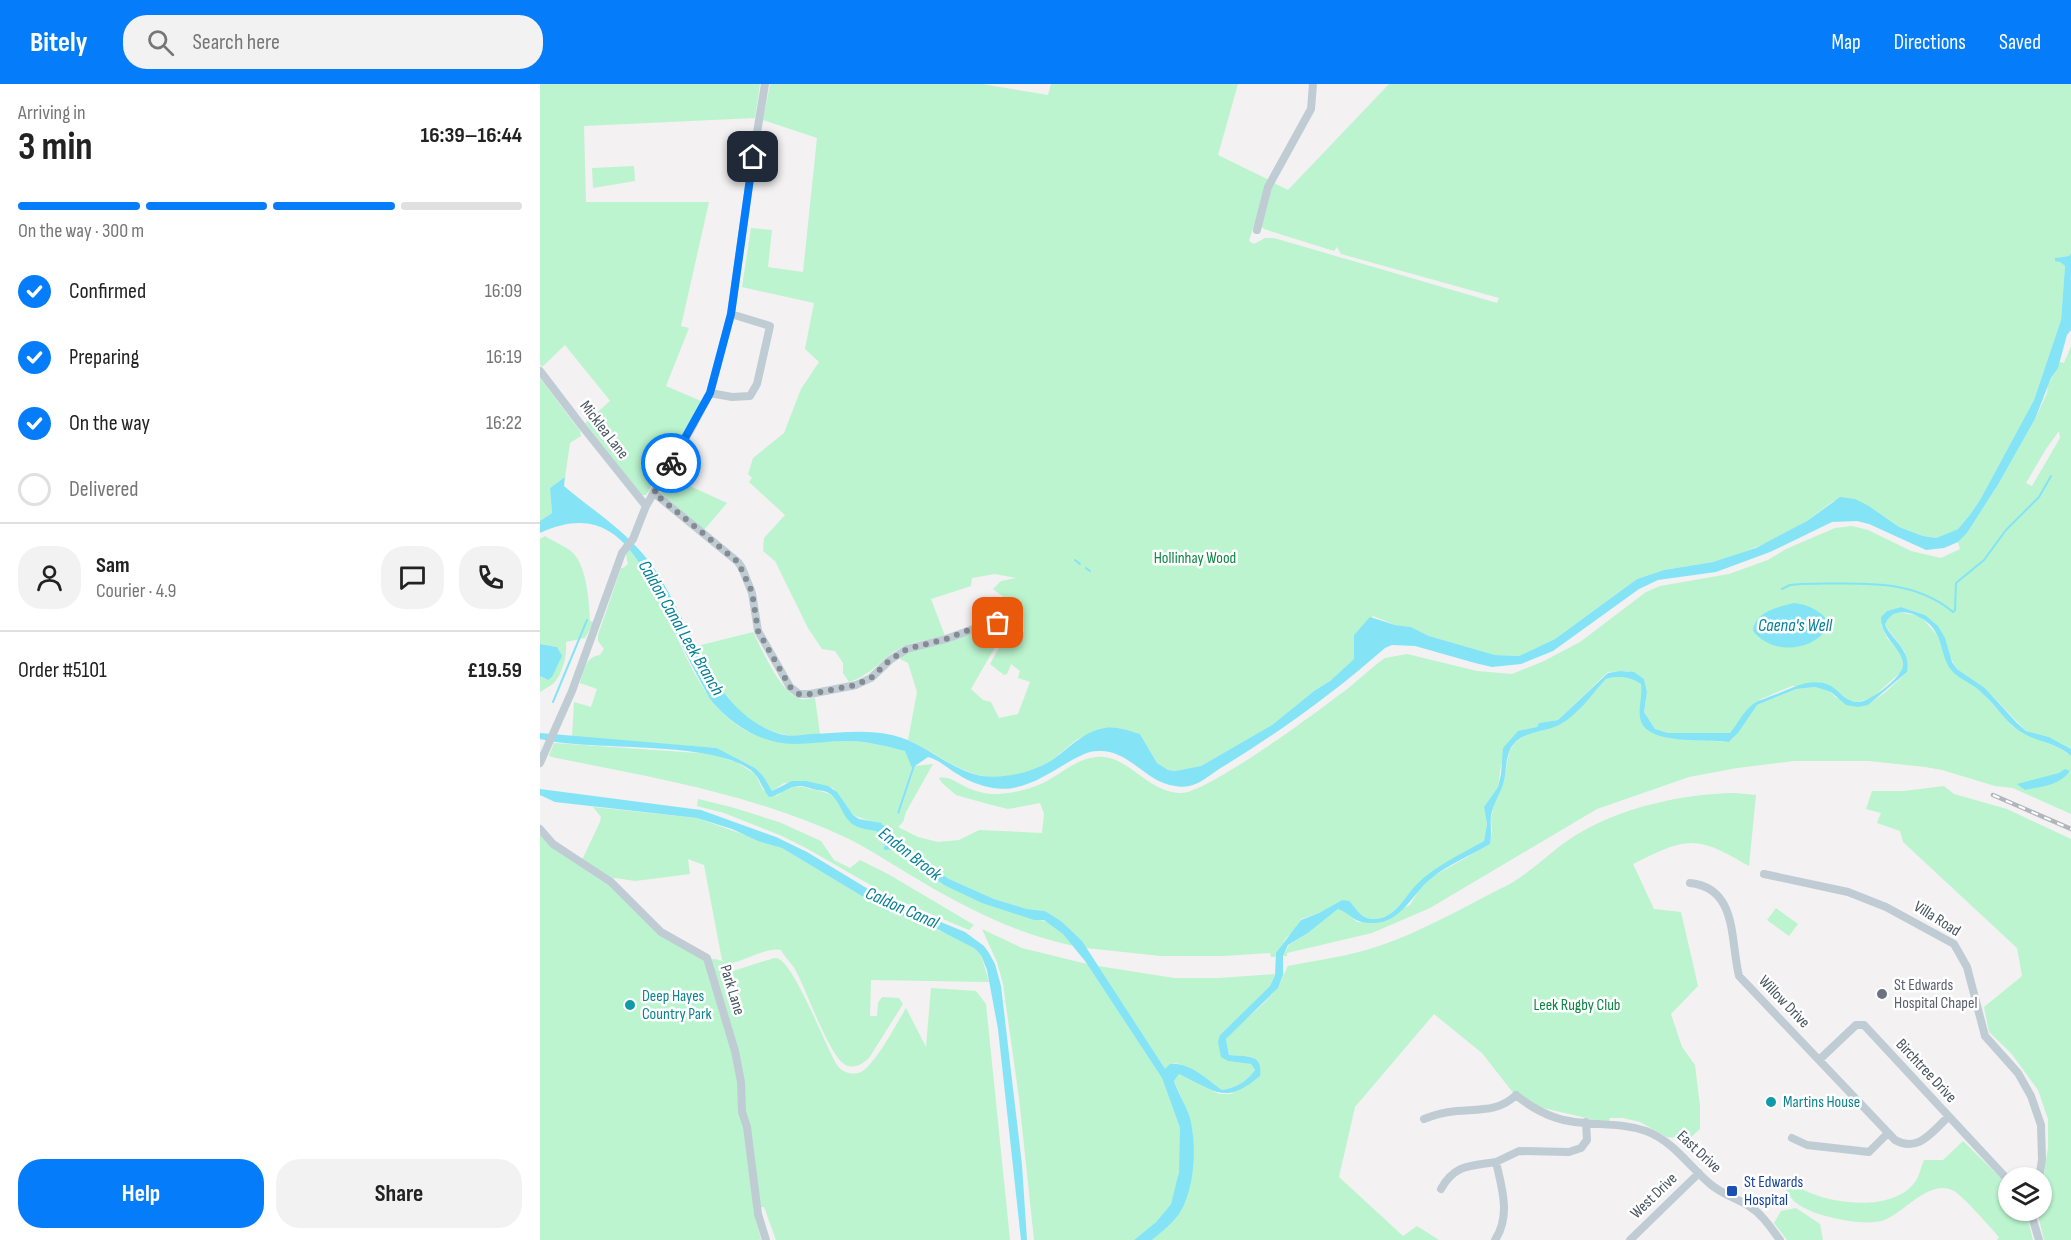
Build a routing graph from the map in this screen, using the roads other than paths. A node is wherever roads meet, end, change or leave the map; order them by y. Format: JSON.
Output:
{"nodes":[{"id":1,"x":765,"y":84,"type":"edge"},
{"id":2,"x":1313,"y":84,"type":"edge"},
{"id":3,"x":1257,"y":230,"type":"dead end"},
{"id":4,"x":731,"y":314,"type":"junction"},
{"id":5,"x":540,"y":371,"type":"edge"},
{"id":6,"x":710,"y":393,"type":"junction"},
{"id":7,"x":654,"y":493,"type":"junction"},
{"id":8,"x":646,"y":507,"type":"junction"},
{"id":9,"x":1004,"y":626,"type":"dead end"},
{"id":10,"x":542,"y":759,"type":"edge"},
{"id":11,"x":540,"y":829,"type":"edge"},
{"id":12,"x":1764,"y":874,"type":"dead end"},
{"id":13,"x":1690,"y":883,"type":"dead end"},
{"id":14,"x":1819,"y":1060,"type":"junction"},
{"id":15,"x":1948,"y":1117,"type":"junction"},
{"id":16,"x":1424,"y":1119,"type":"dead end"},
{"id":17,"x":1586,"y":1122,"type":"junction"},
{"id":18,"x":1888,"y":1133,"type":"junction"},
{"id":19,"x":1792,"y":1138,"type":"dead end"},
{"id":20,"x":1496,"y":1162,"type":"junction"},
{"id":21,"x":2041,"y":1167,"type":"edge"},
{"id":22,"x":1998,"y":1170,"type":"edge"},
{"id":23,"x":1699,"y":1173,"type":"junction"},
{"id":24,"x":1441,"y":1189,"type":"dead end"},
{"id":25,"x":2033,"y":1221,"type":"edge"},
{"id":26,"x":766,"y":1240,"type":"edge"},
{"id":27,"x":1495,"y":1240,"type":"edge"},
{"id":28,"x":1630,"y":1240,"type":"edge"},
{"id":29,"x":1780,"y":1240,"type":"edge"},
{"id":30,"x":2039,"y":1240,"type":"edge"}],
"edges":[{"from":1,"to":4,"type":"street"},
{"from":2,"to":3,"type":"street"},
{"from":4,"to":6,"type":"street"},
{"from":4,"to":6,"type":"street"},
{"from":5,"to":8,"type":"street","name":"Micklea Lane"},
{"from":6,"to":7,"type":"street"},
{"from":7,"to":8,"type":"street"},
{"from":7,"to":9,"type":"street"},
{"from":8,"to":10,"type":"street"},
{"from":11,"to":26,"type":"street","name":"Park Lane"},
{"from":12,"to":21,"type":"street","name":"Villa Road"},
{"from":13,"to":14,"type":"street","name":"Willow Drive"},
{"from":14,"to":15,"type":"street","name":"Birchtree Drive"},
{"from":14,"to":18,"type":"street","name":"Willow Drive"},
{"from":15,"to":18,"type":"street","name":"Willow Drive"},
{"from":15,"to":22,"type":"street","name":"Birchtree Drive"},
{"from":16,"to":17,"type":"street","name":"East Drive"},
{"from":17,"to":20,"type":"street"},
{"from":17,"to":23,"type":"street","name":"East Drive"},
{"from":18,"to":19,"type":"street"},
{"from":20,"to":24,"type":"street"},
{"from":20,"to":27,"type":"street"},
{"from":23,"to":28,"type":"street","name":"West Drive"},
{"from":23,"to":29,"type":"street","name":"East Drive"},
{"from":25,"to":30,"type":"street"}]}
